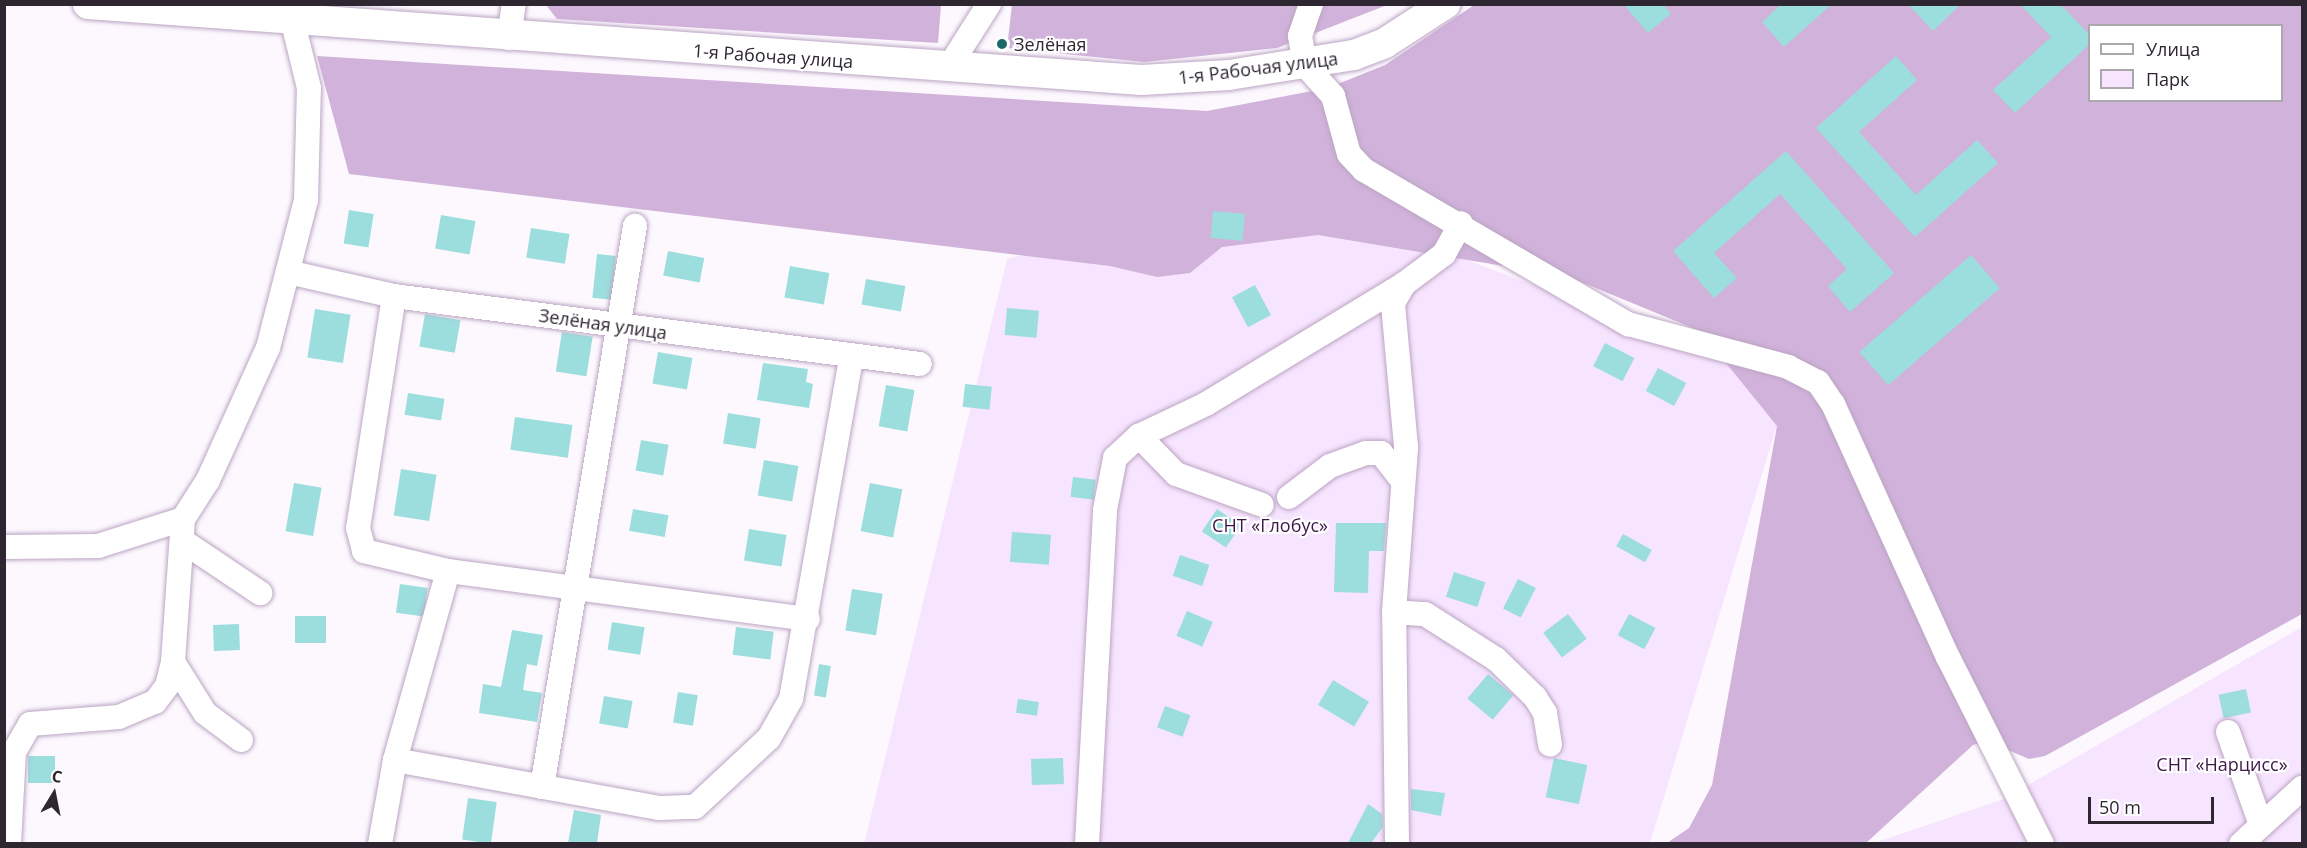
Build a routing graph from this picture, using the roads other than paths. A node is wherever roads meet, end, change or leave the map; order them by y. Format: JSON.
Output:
{"nodes":[{"id":1,"x":88,"y":4,"type":"edge"},
{"id":2,"x":514,"y":4,"type":"edge"},
{"id":3,"x":989,"y":4,"type":"edge"},
{"id":4,"x":1311,"y":4,"type":"edge"},
{"id":5,"x":1445,"y":4,"type":"edge"},
{"id":6,"x":137,"y":6,"type":"edge"},
{"id":7,"x":293,"y":23,"type":"junction"},
{"id":8,"x":509,"y":38,"type":"junction"},
{"id":9,"x":1305,"y":65,"type":"junction"},
{"id":10,"x":949,"y":67,"type":"junction"},
{"id":11,"x":1461,"y":223,"type":"junction"},
{"id":12,"x":635,"y":226,"type":"dead end"},
{"id":13,"x":288,"y":272,"type":"junction"},
{"id":14,"x":1404,"y":284,"type":"junction"},
{"id":15,"x":394,"y":296,"type":"junction"},
{"id":16,"x":621,"y":327,"type":"junction"},
{"id":17,"x":851,"y":359,"type":"junction"},
{"id":18,"x":920,"y":364,"type":"dead end"},
{"id":19,"x":1139,"y":436,"type":"junction"},
{"id":20,"x":1402,"y":480,"type":"junction"},
{"id":21,"x":1289,"y":497,"type":"dead end"},
{"id":22,"x":1262,"y":505,"type":"dead end"},
{"id":23,"x":184,"y":530,"type":"junction"},
{"id":24,"x":4,"y":547,"type":"edge"},
{"id":25,"x":448,"y":571,"type":"junction"},
{"id":26,"x":574,"y":586,"type":"junction"},
{"id":27,"x":260,"y":593,"type":"dead end"},
{"id":28,"x":1394,"y":612,"type":"junction"},
{"id":29,"x":808,"y":619,"type":"junction"},
{"id":30,"x":173,"y":662,"type":"junction"},
{"id":31,"x":2228,"y":732,"type":"dead end"},
{"id":32,"x":241,"y":740,"type":"dead end"},
{"id":33,"x":1550,"y":745,"type":"dead end"},
{"id":34,"x":395,"y":760,"type":"junction"},
{"id":35,"x":542,"y":787,"type":"junction"},
{"id":36,"x":2302,"y":788,"type":"edge"},
{"id":37,"x":2261,"y":825,"type":"junction"},
{"id":38,"x":9,"y":843,"type":"edge"},
{"id":39,"x":380,"y":843,"type":"edge"},
{"id":40,"x":1087,"y":843,"type":"edge"},
{"id":41,"x":1397,"y":843,"type":"edge"},
{"id":42,"x":2042,"y":843,"type":"edge"},
{"id":43,"x":2241,"y":843,"type":"edge"}],
"edges":[{"from":1,"to":6,"type":"main road","name":"1-я Рабочая улица"},
{"from":2,"to":8,"type":"lane"},
{"from":3,"to":10,"type":"lane"},
{"from":4,"to":9,"type":"lane"},
{"from":5,"to":9,"type":"main road","name":"1-я Рабочая улица"},
{"from":6,"to":7,"type":"main road","name":"1-я Рабочая улица"},
{"from":7,"to":8,"type":"main road","name":"1-я Рабочая улица"},
{"from":7,"to":13,"type":"lane"},
{"from":8,"to":10,"type":"main road","name":"1-я Рабочая улица"},
{"from":9,"to":10,"type":"main road","name":"1-я Рабочая улица"},
{"from":9,"to":11,"type":"lane"},
{"from":11,"to":14,"type":"lane"},
{"from":11,"to":42,"type":"lane"},
{"from":12,"to":16,"type":"lane"},
{"from":13,"to":15,"type":"lane","name":"Зелёная улица"},
{"from":13,"to":23,"type":"lane"},
{"from":14,"to":19,"type":"lane"},
{"from":14,"to":20,"type":"lane"},
{"from":15,"to":16,"type":"lane","name":"Зелёная улица"},
{"from":15,"to":25,"type":"lane"},
{"from":16,"to":17,"type":"lane","name":"Зелёная улица"},
{"from":16,"to":26,"type":"lane"},
{"from":17,"to":18,"type":"lane","name":"Зелёная улица"},
{"from":17,"to":29,"type":"lane"},
{"from":19,"to":22,"type":"lane"},
{"from":19,"to":40,"type":"lane"},
{"from":20,"to":21,"type":"lane"},
{"from":20,"to":28,"type":"lane"},
{"from":23,"to":24,"type":"lane"},
{"from":23,"to":27,"type":"lane"},
{"from":23,"to":30,"type":"lane"},
{"from":25,"to":26,"type":"lane"},
{"from":25,"to":34,"type":"lane"},
{"from":26,"to":29,"type":"lane"},
{"from":26,"to":35,"type":"lane"},
{"from":28,"to":33,"type":"lane"},
{"from":28,"to":41,"type":"lane"},
{"from":29,"to":35,"type":"lane"},
{"from":30,"to":32,"type":"lane"},
{"from":30,"to":38,"type":"lane"},
{"from":31,"to":37,"type":"lane"},
{"from":34,"to":35,"type":"lane"},
{"from":34,"to":39,"type":"lane"},
{"from":36,"to":37,"type":"lane"},
{"from":37,"to":43,"type":"lane"}]}
